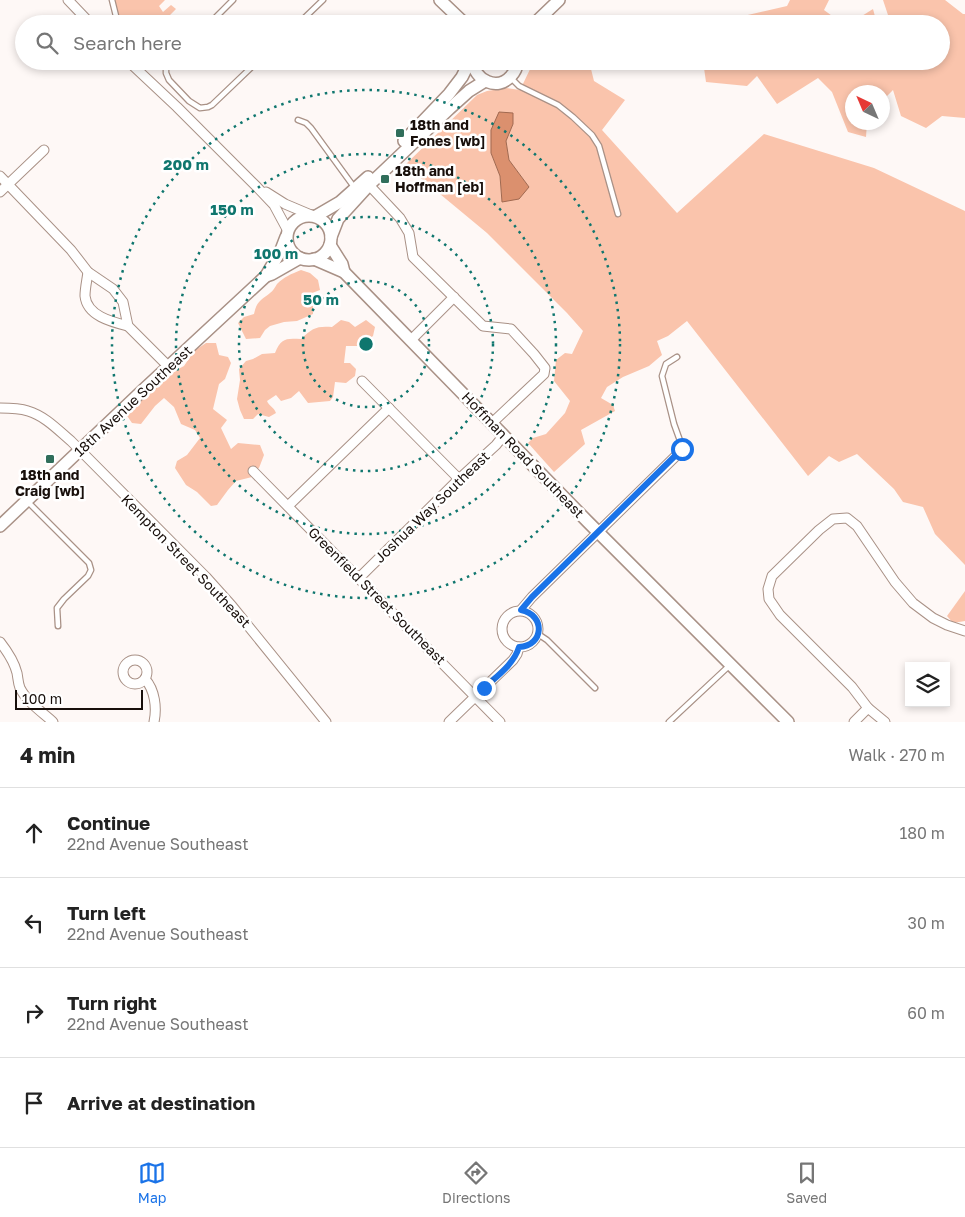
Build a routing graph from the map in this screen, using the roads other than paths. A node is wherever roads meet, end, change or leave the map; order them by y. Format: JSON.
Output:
{"nodes":[{"id":1,"x":68,"y":0,"type":"edge"},
{"id":2,"x":112,"y":0,"type":"edge"},
{"id":3,"x":323,"y":0,"type":"edge"},
{"id":4,"x":440,"y":0,"type":"edge"},
{"id":5,"x":559,"y":0,"type":"edge"},
{"id":6,"x":230,"y":1,"type":"edge"},
{"id":7,"x":82,"y":15,"type":"edge"},
{"id":8,"x":116,"y":15,"type":"edge"},
{"id":9,"x":217,"y":15,"type":"edge"},
{"id":10,"x":307,"y":15,"type":"edge"},
{"id":11,"x":456,"y":15,"type":"edge"},
{"id":12,"x":543,"y":15,"type":"edge"},
{"id":13,"x":138,"y":70,"type":"edge"},
{"id":14,"x":166,"y":70,"type":"edge"},
{"id":15,"x":249,"y":70,"type":"edge"},
{"id":16,"x":466,"y":70,"type":"edge"},
{"id":17,"x":474,"y":70,"type":"edge"},
{"id":18,"x":516,"y":70,"type":"edge"},
{"id":19,"x":511,"y":77,"type":"junction"},
{"id":20,"x":485,"y":81,"type":"junction"},
{"id":21,"x":298,"y":120,"type":"dead end"},
{"id":22,"x":44,"y":150,"type":"dead end"},
{"id":23,"x":0,"y":176,"type":"edge"},
{"id":24,"x":8,"y":184,"type":"junction"},
{"id":25,"x":369,"y":185,"type":"junction"},
{"id":26,"x":257,"y":187,"type":"junction"},
{"id":27,"x":355,"y":188,"type":"junction"},
{"id":28,"x":0,"y":192,"type":"edge"},
{"id":29,"x":618,"y":214,"type":"dead end"},
{"id":30,"x":314,"y":216,"type":"junction"},
{"id":31,"x":287,"y":234,"type":"junction"},
{"id":32,"x":331,"y":241,"type":"junction"},
{"id":33,"x":300,"y":258,"type":"junction"},
{"id":34,"x":314,"y":259,"type":"junction"},
{"id":35,"x":88,"y":272,"type":"junction"},
{"id":36,"x":344,"y":272,"type":"junction"},
{"id":37,"x":266,"y":276,"type":"junction"},
{"id":38,"x":454,"y":297,"type":"junction"},
{"id":39,"x":128,"y":326,"type":"junction"},
{"id":40,"x":411,"y":340,"type":"junction"},
{"id":41,"x":677,"y":357,"type":"dead end"},
{"id":42,"x":169,"y":367,"type":"junction"},
{"id":43,"x":362,"y":381,"type":"dead end"},
{"id":44,"x":0,"y":408,"type":"edge"},
{"id":45,"x":389,"y":408,"type":"junction"},
{"id":46,"x":492,"y":423,"type":"junction"},
{"id":47,"x":504,"y":435,"type":"junction"},
{"id":48,"x":682,"y":449,"type":"joint"},
{"id":49,"x":80,"y":450,"type":"junction"},
{"id":50,"x":253,"y":470,"type":"dead end"},
{"id":51,"x":459,"y":479,"type":"junction"},
{"id":52,"x":27,"y":500,"type":"junction"},
{"id":53,"x":288,"y":506,"type":"junction"},
{"id":54,"x":0,"y":526,"type":"edge"},
{"id":55,"x":598,"y":531,"type":"junction"},
{"id":56,"x":359,"y":578,"type":"junction"},
{"id":57,"x":521,"y":610,"type":"junction"},
{"id":58,"x":58,"y":626,"type":"dead end"},
{"id":59,"x":965,"y":631,"type":"edge"},
{"id":60,"x":538,"y":634,"type":"junction"},
{"id":61,"x":0,"y":642,"type":"edge"},
{"id":62,"x":519,"y":647,"type":"junction"},
{"id":63,"x":730,"y":664,"type":"junction"},
{"id":64,"x":145,"y":679,"type":"dead end"},
{"id":65,"x":595,"y":688,"type":"dead end"},
{"id":66,"x":475,"y":696,"type":"junction"},
{"id":67,"x":868,"y":708,"type":"junction"},
{"id":68,"x":53,"y":722,"type":"edge"},
{"id":69,"x":154,"y":722,"type":"edge"},
{"id":70,"x":326,"y":722,"type":"edge"},
{"id":71,"x":449,"y":722,"type":"edge"},
{"id":72,"x":500,"y":722,"type":"edge"},
{"id":73,"x":669,"y":722,"type":"edge"},
{"id":74,"x":788,"y":722,"type":"edge"},
{"id":75,"x":854,"y":722,"type":"edge"},
{"id":76,"x":885,"y":722,"type":"edge"}],
"edges":[{"from":1,"to":7,"type":"street"},
{"from":2,"to":8,"type":"lane"},
{"from":3,"to":10,"type":"lane"},
{"from":4,"to":11,"type":"street"},
{"from":5,"to":12,"type":"street"},
{"from":6,"to":9,"type":"lane"},
{"from":13,"to":26,"type":"street"},
{"from":14,"to":15,"type":"lane"},
{"from":16,"to":27,"type":"street"},
{"from":17,"to":20,"type":"street"},
{"from":18,"to":19,"type":"street"},
{"from":19,"to":20,"type":"street"},
{"from":19,"to":29,"type":"lane"},
{"from":20,"to":25,"type":"street"},
{"from":21,"to":27,"type":"lane"},
{"from":22,"to":24,"type":"street"},
{"from":23,"to":24,"type":"street"},
{"from":24,"to":28,"type":"street"},
{"from":24,"to":35,"type":"street"},
{"from":25,"to":32,"type":"street"},
{"from":25,"to":38,"type":"street"},
{"from":26,"to":30,"type":"street"},
{"from":26,"to":31,"type":"street"},
{"from":27,"to":30,"type":"street"},
{"from":30,"to":31,"type":"street"},
{"from":30,"to":32,"type":"street"},
{"from":31,"to":33,"type":"street"},
{"from":31,"to":37,"type":"street","name":"18th Avenue Southeast"},
{"from":32,"to":34,"type":"street"},
{"from":32,"to":36,"type":"street","name":"Hoffman Road Southeast"},
{"from":33,"to":34,"type":"street"},
{"from":33,"to":37,"type":"street","name":"18th Avenue Southeast"},
{"from":34,"to":36,"type":"street","name":"Hoffman Road Southeast"},
{"from":35,"to":39,"type":"street"},
{"from":35,"to":39,"type":"street"},
{"from":36,"to":40,"type":"street","name":"Hoffman Road Southeast"},
{"from":37,"to":42,"type":"street","name":"18th Avenue Southeast"},
{"from":38,"to":40,"type":"street"},
{"from":38,"to":46,"type":"street"},
{"from":39,"to":42,"type":"street"},
{"from":40,"to":46,"type":"street","name":"Hoffman Road Southeast"},
{"from":41,"to":48,"type":"lane"},
{"from":42,"to":49,"type":"street","name":"18th Avenue Southeast"},
{"from":43,"to":45,"type":"street"},
{"from":44,"to":49,"type":"street","name":"Kempton Street Southeast"},
{"from":45,"to":51,"type":"street"},
{"from":45,"to":53,"type":"street"},
{"from":46,"to":47,"type":"street","name":"Hoffman Road Southeast"},
{"from":47,"to":51,"type":"street","name":"Joshua Way Southeast"},
{"from":47,"to":55,"type":"street","name":"Hoffman Road Southeast"},
{"from":48,"to":55,"type":"street"},
{"from":49,"to":52,"type":"street","name":"18th Avenue Southeast"},
{"from":49,"to":70,"type":"street","name":"Kempton Street Southeast"},
{"from":50,"to":53,"type":"street","name":"Greenfield Street Southeast"},
{"from":51,"to":56,"type":"street","name":"Joshua Way Southeast"},
{"from":52,"to":54,"type":"street","name":"18th Avenue Southeast"},
{"from":52,"to":58,"type":"lane"},
{"from":53,"to":56,"type":"street","name":"Greenfield Street Southeast"},
{"from":55,"to":57,"type":"street"},
{"from":55,"to":63,"type":"street","name":"Hoffman Road Southeast"},
{"from":56,"to":66,"type":"street","name":"Greenfield Street Southeast"},
{"from":57,"to":60,"type":"street"},
{"from":57,"to":62,"type":"street"},
{"from":59,"to":67,"type":"street"},
{"from":60,"to":62,"type":"street"},
{"from":60,"to":65,"type":"lane"},
{"from":61,"to":68,"type":"street"},
{"from":62,"to":66,"type":"street"},
{"from":63,"to":73,"type":"lane"},
{"from":63,"to":74,"type":"street","name":"Hoffman Road Southeast"},
{"from":64,"to":69,"type":"street"},
{"from":66,"to":71,"type":"street"},
{"from":66,"to":72,"type":"street","name":"Greenfield Street Southeast"},
{"from":67,"to":75,"type":"street"},
{"from":67,"to":76,"type":"street"}]}
